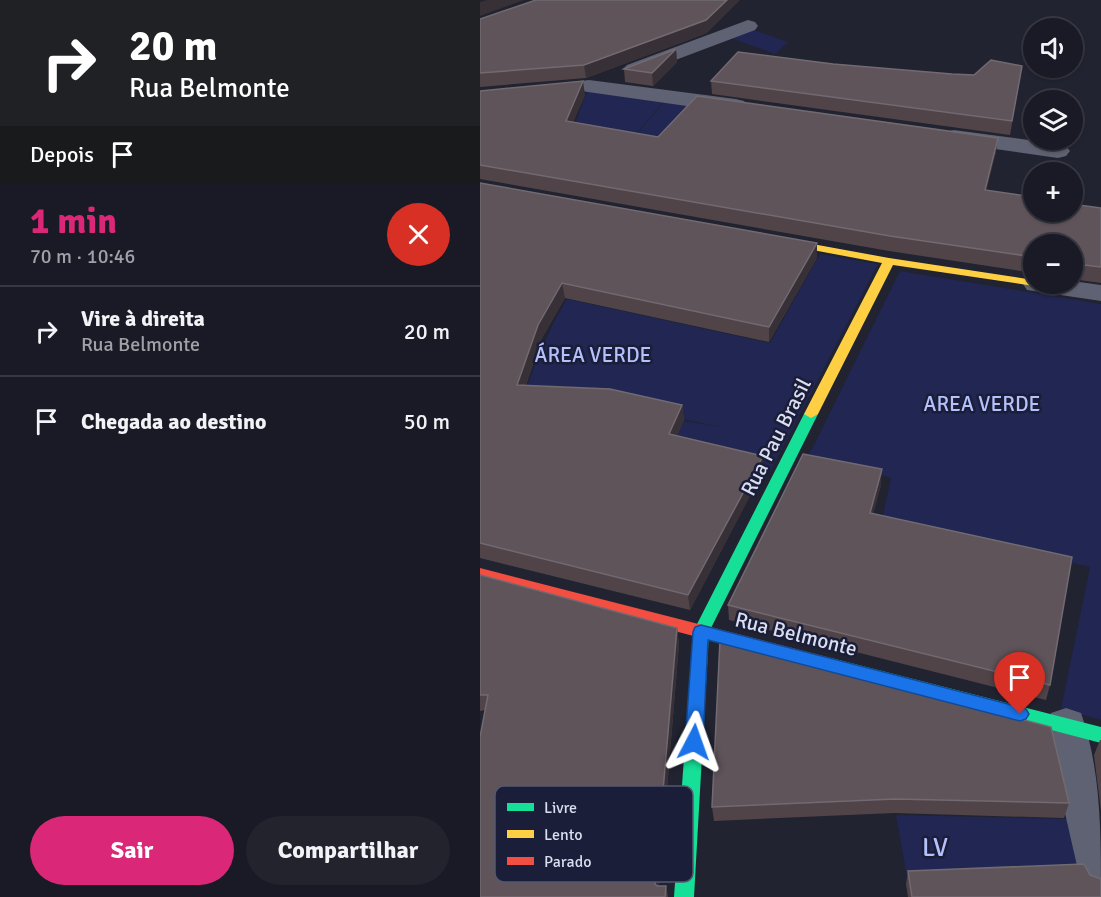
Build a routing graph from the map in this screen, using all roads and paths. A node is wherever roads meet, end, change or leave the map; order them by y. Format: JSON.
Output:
{"nodes":[{"id":1,"x":748,"y":26,"type":"dead end"},
{"id":2,"x":753,"y":109,"type":"edge"},
{"id":3,"x":929,"y":133,"type":"edge"},
{"id":4,"x":1058,"y":151,"type":"dead end"},
{"id":5,"x":760,"y":238,"type":"edge"},
{"id":6,"x":889,"y":261,"type":"junction"},
{"id":7,"x":1023,"y":281,"type":"edge"},
{"id":8,"x":1083,"y":290,"type":"edge"},
{"id":9,"x":1101,"y":293,"type":"edge"},
{"id":10,"x":480,"y":574,"type":"edge"},
{"id":11,"x":701,"y":632,"type":"junction"},
{"id":12,"x":1083,"y":730,"type":"edge"},
{"id":13,"x":691,"y":786,"type":"edge"},
{"id":14,"x":1101,"y":870,"type":"edge"},
{"id":15,"x":685,"y":882,"type":"edge"},
{"id":16,"x":684,"y":897,"type":"edge"}],
"edges":[{"from":1,"to":2,"type":"street"},
{"from":3,"to":4,"type":"street"},
{"from":5,"to":6,"type":"street"},
{"from":6,"to":7,"type":"street"},
{"from":6,"to":11,"type":"street","name":"Rua Pau Brasil"},
{"from":8,"to":9,"type":"street"},
{"from":10,"to":11,"type":"street","name":"Rua Belmonte"},
{"from":11,"to":12,"type":"street","name":"Rua Belmonte"},
{"from":11,"to":13,"type":"street"},
{"from":12,"to":14,"type":"street"},
{"from":15,"to":16,"type":"street"}]}
